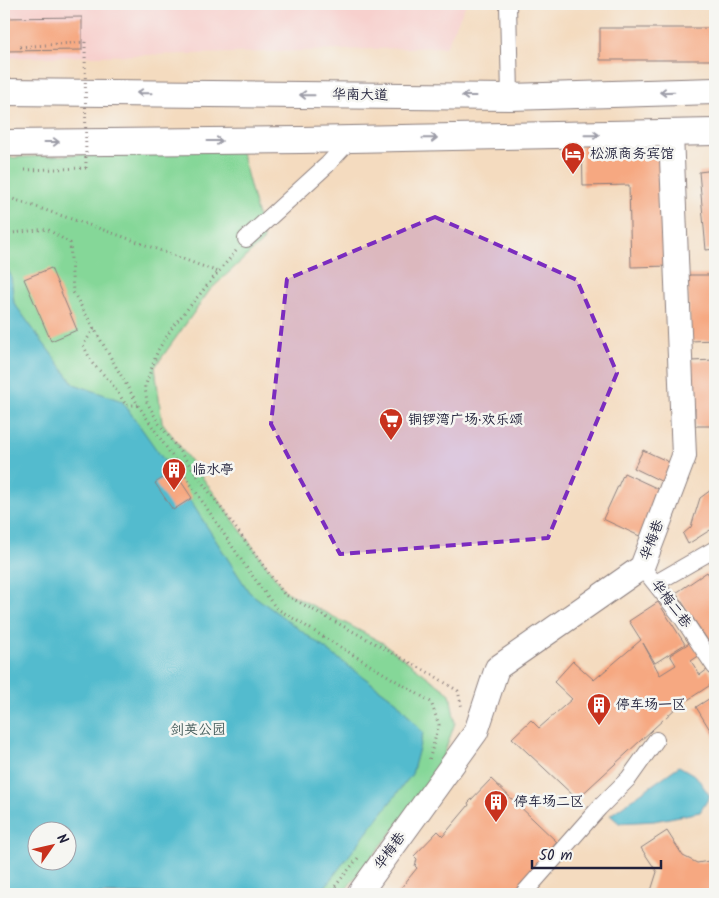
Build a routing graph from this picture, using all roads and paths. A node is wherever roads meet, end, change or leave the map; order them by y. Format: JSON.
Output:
{"nodes":[{"id":1,"x":508,"y":4,"type":"edge"},
{"id":2,"x":20,"y":47,"type":"dead end"},
{"id":3,"x":715,"y":91,"type":"edge"},
{"id":4,"x":4,"y":92,"type":"edge"},
{"id":5,"x":394,"y":96,"type":"junction"},
{"id":6,"x":510,"y":96,"type":"junction"},
{"id":7,"x":715,"y":132,"type":"edge"},
{"id":8,"x":671,"y":134,"type":"junction"},
{"id":9,"x":399,"y":138,"type":"junction"},
{"id":10,"x":351,"y":139,"type":"junction"},
{"id":11,"x":4,"y":143,"type":"edge"},
{"id":12,"x":25,"y":170,"type":"dead end"},
{"id":13,"x":4,"y":196,"type":"edge"},
{"id":14,"x":4,"y":234,"type":"edge"},
{"id":15,"x":246,"y":239,"type":"joint"},
{"id":16,"x":218,"y":272,"type":"junction"},
{"id":17,"x":94,"y":329,"type":"junction"},
{"id":18,"x":138,"y":405,"type":"junction"},
{"id":19,"x":196,"y":475,"type":"junction"},
{"id":20,"x":188,"y":480,"type":"junction"},
{"id":21,"x":715,"y":548,"type":"edge"},
{"id":22,"x":649,"y":575,"type":"junction"},
{"id":23,"x":715,"y":667,"type":"edge"},
{"id":24,"x":464,"y":716,"type":"dead end"},
{"id":25,"x":656,"y":740,"type":"dead end"},
{"id":26,"x":429,"y":762,"type":"dead end"},
{"id":27,"x":360,"y":856,"type":"dead end"},
{"id":28,"x":329,"y":894,"type":"edge"},
{"id":29,"x":359,"y":894,"type":"edge"},
{"id":30,"x":523,"y":894,"type":"edge"}],
"edges":[{"from":1,"to":6,"type":"street"},
{"from":2,"to":12,"type":"path","bridge":true},
{"from":3,"to":6,"type":"main road","name":"华南大道","one_way":true},
{"from":5,"to":4,"type":"main road","name":"华南大道","one_way":true},
{"from":6,"to":5,"type":"main road","name":"华南大道","one_way":true},
{"from":5,"to":9,"type":"main road"},
{"from":7,"to":8,"type":"main road"},
{"from":9,"to":8,"type":"main road","one_way":true},
{"from":8,"to":22,"type":"street","name":"华梅巷"},
{"from":9,"to":10,"type":"main road"},
{"from":11,"to":10,"type":"main road","one_way":true},
{"from":10,"to":15,"type":"street"},
{"from":13,"to":16,"type":"path"},
{"from":14,"to":17,"type":"path"},
{"from":15,"to":16,"type":"path"},
{"from":16,"to":19,"type":"path"},
{"from":17,"to":18,"type":"path"},
{"from":17,"to":18,"type":"path"},
{"from":18,"to":20,"type":"path"},
{"from":19,"to":20,"type":"path"},
{"from":19,"to":24,"type":"path"},
{"from":20,"to":26,"type":"path"},
{"from":21,"to":22,"type":"street"},
{"from":22,"to":23,"type":"street","name":"华梅二巷"},
{"from":22,"to":29,"type":"street","name":"华梅巷"},
{"from":25,"to":30,"type":"street"},
{"from":27,"to":28,"type":"path"}]}
